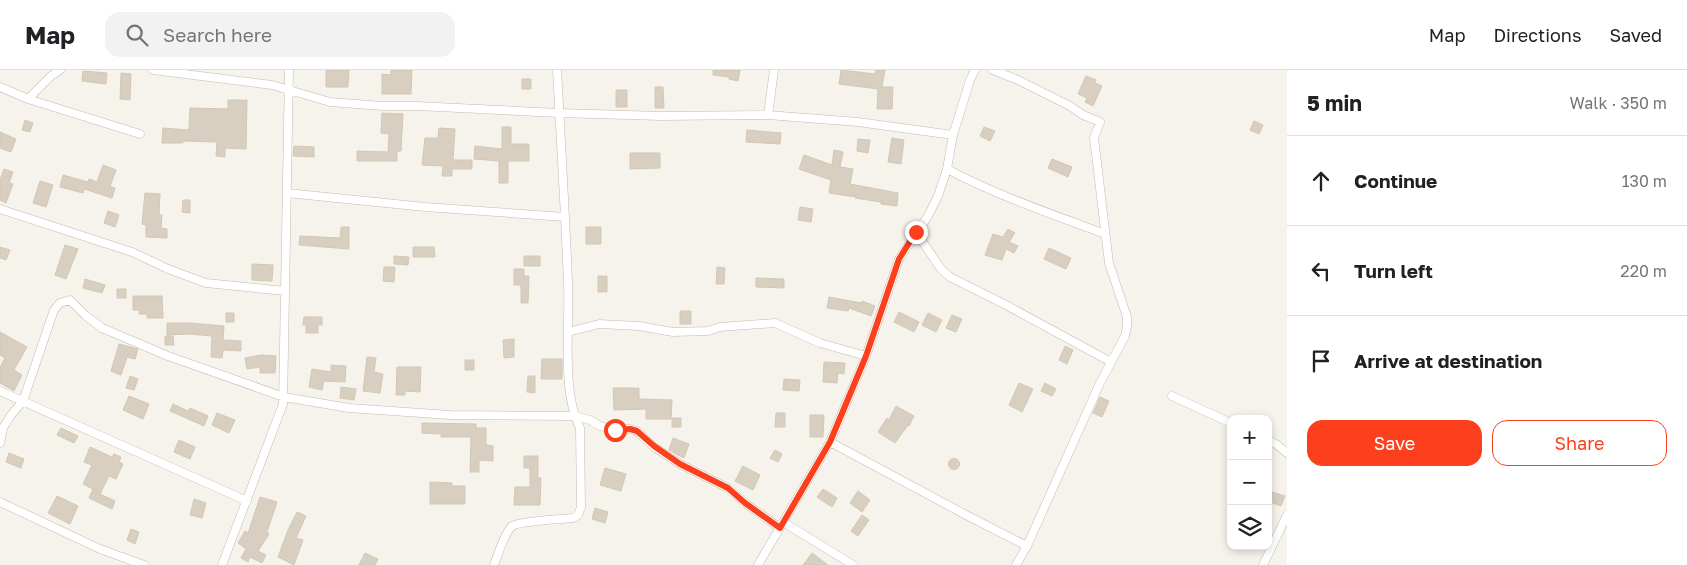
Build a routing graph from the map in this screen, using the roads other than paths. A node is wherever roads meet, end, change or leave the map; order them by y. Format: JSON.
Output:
{"nodes":[{"id":1,"x":60,"y":70,"type":"edge"},
{"id":2,"x":153,"y":70,"type":"edge"},
{"id":3,"x":289,"y":70,"type":"edge"},
{"id":4,"x":557,"y":70,"type":"edge"},
{"id":5,"x":774,"y":70,"type":"edge"},
{"id":6,"x":975,"y":70,"type":"edge"},
{"id":7,"x":993,"y":70,"type":"edge"},
{"id":8,"x":0,"y":87,"type":"edge"},
{"id":9,"x":289,"y":90,"type":"junction"},
{"id":10,"x":28,"y":99,"type":"junction"},
{"id":11,"x":559,"y":113,"type":"junction"},
{"id":12,"x":768,"y":115,"type":"junction"},
{"id":13,"x":140,"y":134,"type":"dead end"},
{"id":14,"x":953,"y":135,"type":"junction"},
{"id":15,"x":948,"y":169,"type":"junction"},
{"id":16,"x":287,"y":193,"type":"junction"},
{"id":17,"x":0,"y":209,"type":"edge"},
{"id":18,"x":565,"y":217,"type":"junction"},
{"id":19,"x":916,"y":232,"type":"junction"},
{"id":20,"x":1105,"y":234,"type":"junction"},
{"id":21,"x":286,"y":291,"type":"junction"},
{"id":22,"x":568,"y":332,"type":"junction"},
{"id":23,"x":866,"y":356,"type":"junction"},
{"id":24,"x":1111,"y":362,"type":"junction"},
{"id":25,"x":0,"y":391,"type":"edge"},
{"id":26,"x":1172,"y":396,"type":"dead end"},
{"id":27,"x":284,"y":397,"type":"junction"},
{"id":28,"x":22,"y":401,"type":"junction"},
{"id":29,"x":574,"y":416,"type":"junction"},
{"id":30,"x":1227,"y":421,"type":"edge"},
{"id":31,"x":830,"y":442,"type":"junction"},
{"id":32,"x":1272,"y":442,"type":"edge"},
{"id":33,"x":0,"y":443,"type":"edge"},
{"id":34,"x":1287,"y":453,"type":"edge"},
{"id":35,"x":247,"y":501,"type":"junction"},
{"id":36,"x":0,"y":502,"type":"edge"},
{"id":37,"x":1287,"y":515,"type":"edge"},
{"id":38,"x":781,"y":525,"type":"junction"},
{"id":39,"x":1027,"y":546,"type":"junction"},
{"id":40,"x":144,"y":565,"type":"edge"},
{"id":41,"x":222,"y":565,"type":"edge"},
{"id":42,"x":494,"y":565,"type":"edge"},
{"id":43,"x":758,"y":565,"type":"edge"},
{"id":44,"x":853,"y":565,"type":"edge"},
{"id":45,"x":1016,"y":565,"type":"edge"},
{"id":46,"x":1263,"y":565,"type":"edge"}],
"edges":[{"from":1,"to":10,"type":"street"},
{"from":2,"to":9,"type":"street"},
{"from":3,"to":9,"type":"street"},
{"from":4,"to":11,"type":"street"},
{"from":5,"to":12,"type":"street"},
{"from":6,"to":14,"type":"street"},
{"from":7,"to":20,"type":"street"},
{"from":8,"to":10,"type":"street"},
{"from":9,"to":11,"type":"street"},
{"from":9,"to":16,"type":"street"},
{"from":10,"to":13,"type":"street"},
{"from":11,"to":12,"type":"street"},
{"from":11,"to":18,"type":"street"},
{"from":12,"to":14,"type":"street"},
{"from":14,"to":15,"type":"street"},
{"from":15,"to":19,"type":"street"},
{"from":15,"to":20,"type":"street"},
{"from":16,"to":18,"type":"street"},
{"from":16,"to":21,"type":"street"},
{"from":17,"to":21,"type":"street"},
{"from":18,"to":22,"type":"street"},
{"from":19,"to":23,"type":"street"},
{"from":19,"to":24,"type":"street"},
{"from":20,"to":24,"type":"street"},
{"from":21,"to":27,"type":"street"},
{"from":22,"to":23,"type":"street"},
{"from":22,"to":29,"type":"street"},
{"from":23,"to":31,"type":"street"},
{"from":24,"to":39,"type":"street"},
{"from":25,"to":28,"type":"street"},
{"from":26,"to":30,"type":"street"},
{"from":27,"to":28,"type":"street"},
{"from":27,"to":29,"type":"street"},
{"from":27,"to":35,"type":"street"},
{"from":28,"to":33,"type":"street"},
{"from":28,"to":35,"type":"street"},
{"from":29,"to":38,"type":"street"},
{"from":29,"to":42,"type":"street"},
{"from":31,"to":38,"type":"street"},
{"from":31,"to":39,"type":"street"},
{"from":32,"to":34,"type":"street"},
{"from":35,"to":41,"type":"street"},
{"from":36,"to":40,"type":"street"},
{"from":37,"to":46,"type":"street"},
{"from":38,"to":43,"type":"street"},
{"from":38,"to":44,"type":"street"},
{"from":39,"to":45,"type":"street"}]}
